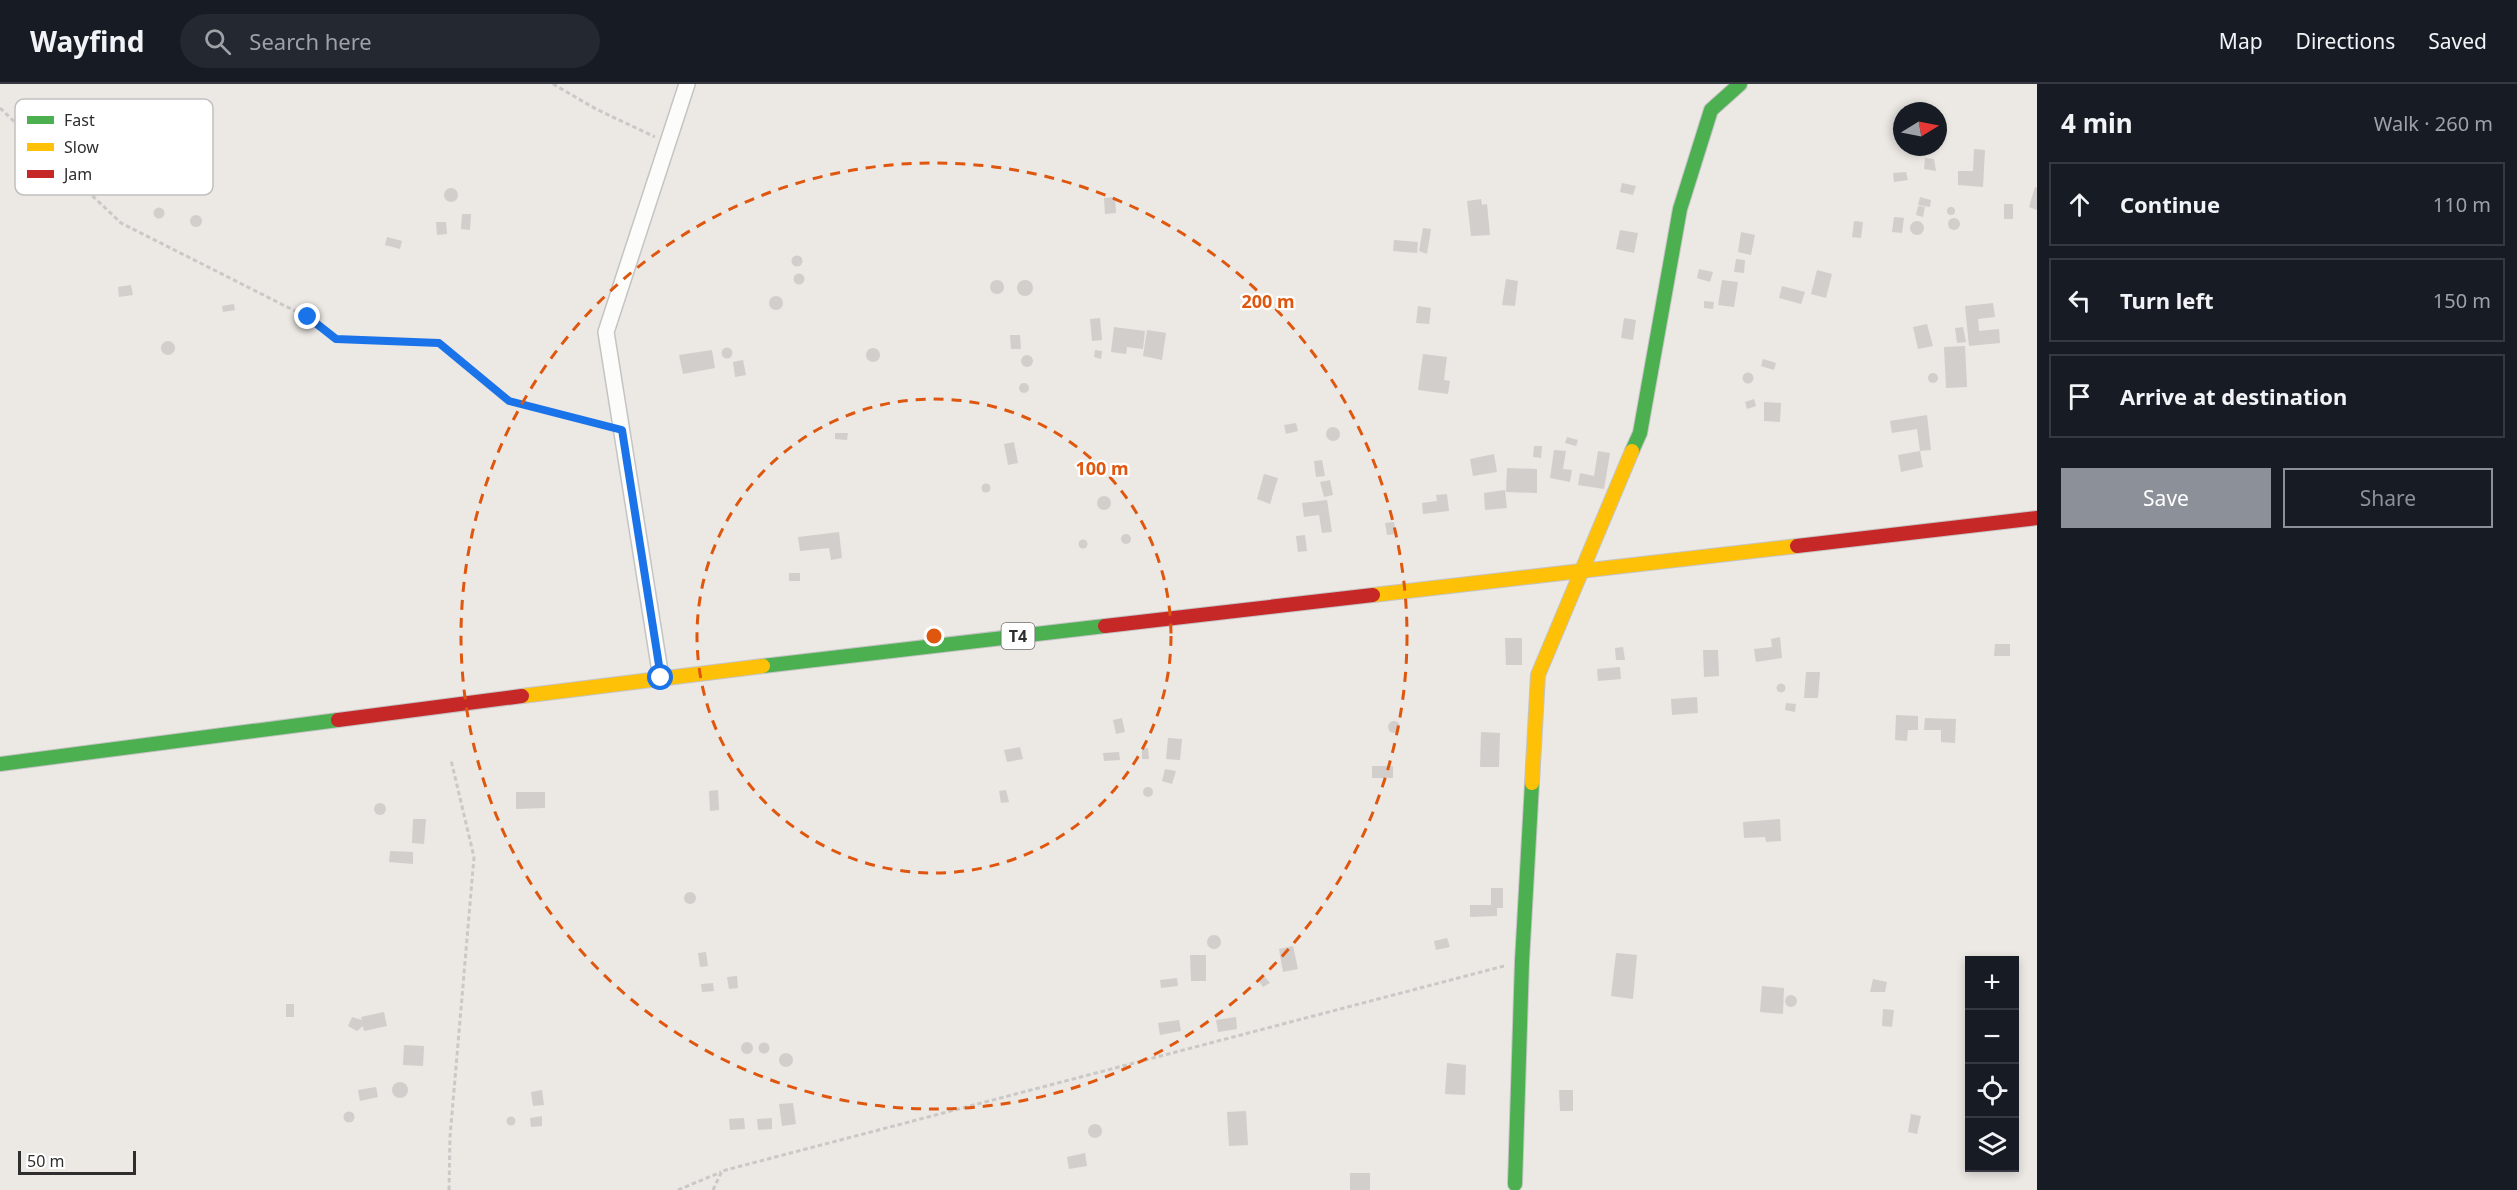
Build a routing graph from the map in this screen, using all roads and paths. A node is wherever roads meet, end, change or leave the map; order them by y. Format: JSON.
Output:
{"nodes":[{"id":1,"x":553,"y":84,"type":"edge"},
{"id":2,"x":687,"y":84,"type":"edge"},
{"id":3,"x":1740,"y":84,"type":"edge"},
{"id":4,"x":0,"y":108,"type":"edge"},
{"id":5,"x":15,"y":122,"type":"edge"},
{"id":6,"x":668,"y":143,"type":"junction"},
{"id":7,"x":92,"y":195,"type":"edge"},
{"id":8,"x":622,"y":430,"type":"junction"},
{"id":9,"x":2037,"y":518,"type":"edge"},
{"id":10,"x":1582,"y":571,"type":"junction"},
{"id":11,"x":661,"y":678,"type":"junction"},
{"id":12,"x":451,"y":760,"type":"dead end"},
{"id":13,"x":0,"y":764,"type":"edge"},
{"id":14,"x":1522,"y":961,"type":"junction"},
{"id":15,"x":722,"y":1171,"type":"junction"},
{"id":16,"x":1515,"y":1184,"type":"dead end"},
{"id":17,"x":449,"y":1190,"type":"edge"},
{"id":18,"x":678,"y":1190,"type":"edge"},
{"id":19,"x":712,"y":1190,"type":"edge"}],
"edges":[{"from":1,"to":6,"type":"path"},
{"from":2,"to":6,"type":"street"},
{"from":3,"to":10,"type":"main road"},
{"from":4,"to":5,"type":"path"},
{"from":6,"to":8,"type":"street"},
{"from":7,"to":8,"type":"path"},
{"from":8,"to":11,"type":"street"},
{"from":9,"to":10,"type":"main road","number":"T4"},
{"from":10,"to":11,"type":"main road","number":"T4"},
{"from":10,"to":14,"type":"main road"},
{"from":11,"to":13,"type":"main road","number":"T4"},
{"from":12,"to":17,"type":"path"},
{"from":14,"to":15,"type":"path"},
{"from":14,"to":16,"type":"main road"},
{"from":15,"to":18,"type":"path"},
{"from":15,"to":19,"type":"path"}]}
